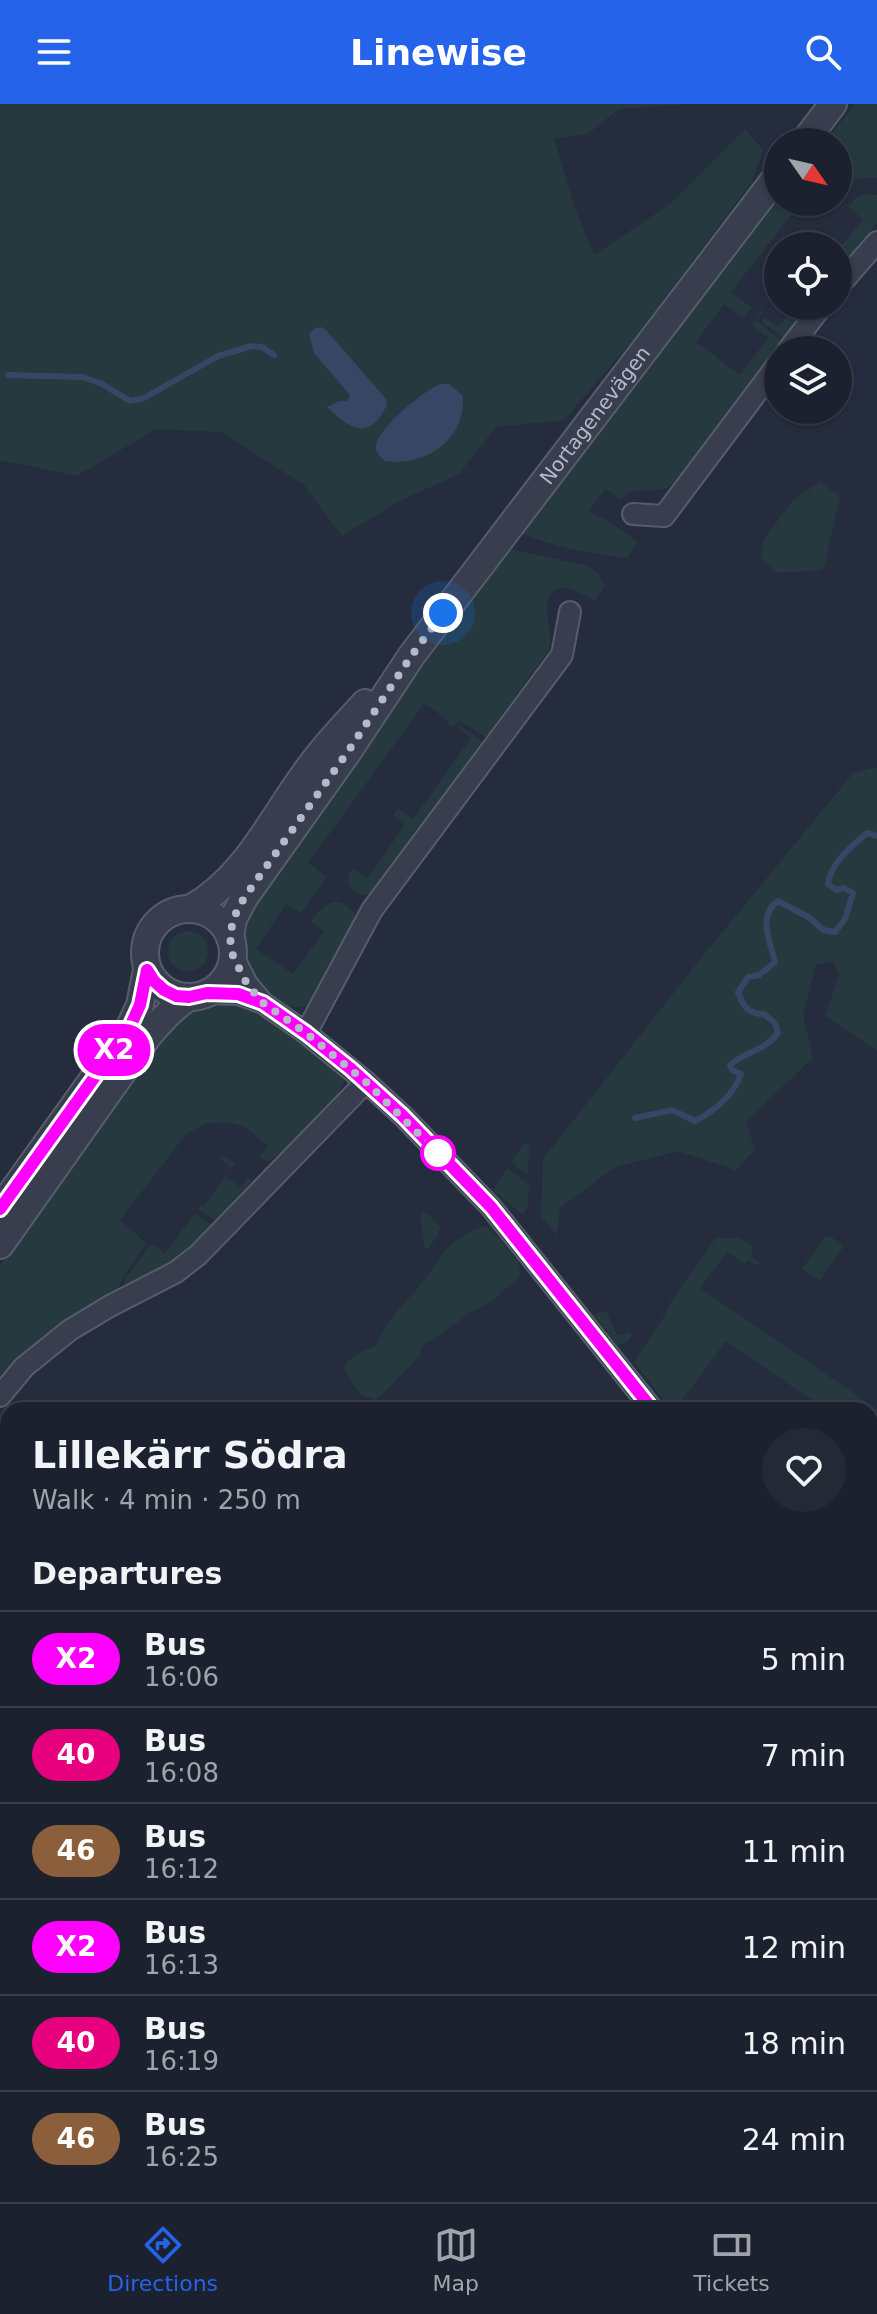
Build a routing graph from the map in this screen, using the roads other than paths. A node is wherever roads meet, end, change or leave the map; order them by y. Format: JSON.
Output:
{"nodes":[{"id":1,"x":833,"y":104,"type":"edge"},
{"id":2,"x":815,"y":128,"type":"edge"},
{"id":3,"x":764,"y":193,"type":"edge"},
{"id":4,"x":877,"y":242,"type":"edge"},
{"id":5,"x":852,"y":271,"type":"edge"},
{"id":6,"x":811,"y":320,"type":"edge"},
{"id":7,"x":799,"y":336,"type":"edge"},
{"id":8,"x":764,"y":383,"type":"edge"},
{"id":9,"x":633,"y":514,"type":"dead end"},
{"id":10,"x":570,"y":612,"type":"dead end"},
{"id":11,"x":412,"y":655,"type":"junction"},
{"id":12,"x":190,"y":909,"type":"junction"},
{"id":13,"x":232,"y":947,"type":"junction"},
{"id":14,"x":147,"y":970,"type":"junction"},
{"id":15,"x":198,"y":995,"type":"junction"},
{"id":16,"x":263,"y":1003,"type":"junction"},
{"id":17,"x":306,"y":1033,"type":"junction"},
{"id":18,"x":366,"y":1082,"type":"junction"},
{"id":19,"x":0,"y":1209,"type":"edge"},
{"id":20,"x":0,"y":1245,"type":"edge"},
{"id":21,"x":0,"y":1396,"type":"edge"},
{"id":22,"x":647,"y":1402,"type":"edge"}],
"edges":[{"from":1,"to":2,"type":"street"},
{"from":3,"to":11,"type":"street","name":"Nortagenevägen"},
{"from":4,"to":5,"type":"street"},
{"from":6,"to":7,"type":"street"},
{"from":8,"to":9,"type":"street"},
{"from":10,"to":17,"type":"street"},
{"from":11,"to":12,"type":"street","name":"Nortagenevägen"},
{"from":11,"to":13,"type":"street","name":"Nortagenevägen"},
{"from":12,"to":13,"type":"street"},
{"from":12,"to":14,"type":"street","name":"Nortagenevägen"},
{"from":13,"to":15,"type":"street","name":"Nortagenevägen"},
{"from":13,"to":16,"type":"street"},
{"from":14,"to":15,"type":"street"},
{"from":14,"to":19,"type":"street","name":"Nortagenevägen"},
{"from":15,"to":16,"type":"street"},
{"from":15,"to":20,"type":"street","name":"Nortagenevägen"},
{"from":16,"to":17,"type":"street"},
{"from":17,"to":18,"type":"street"},
{"from":18,"to":21,"type":"street"},
{"from":18,"to":22,"type":"street"}]}
